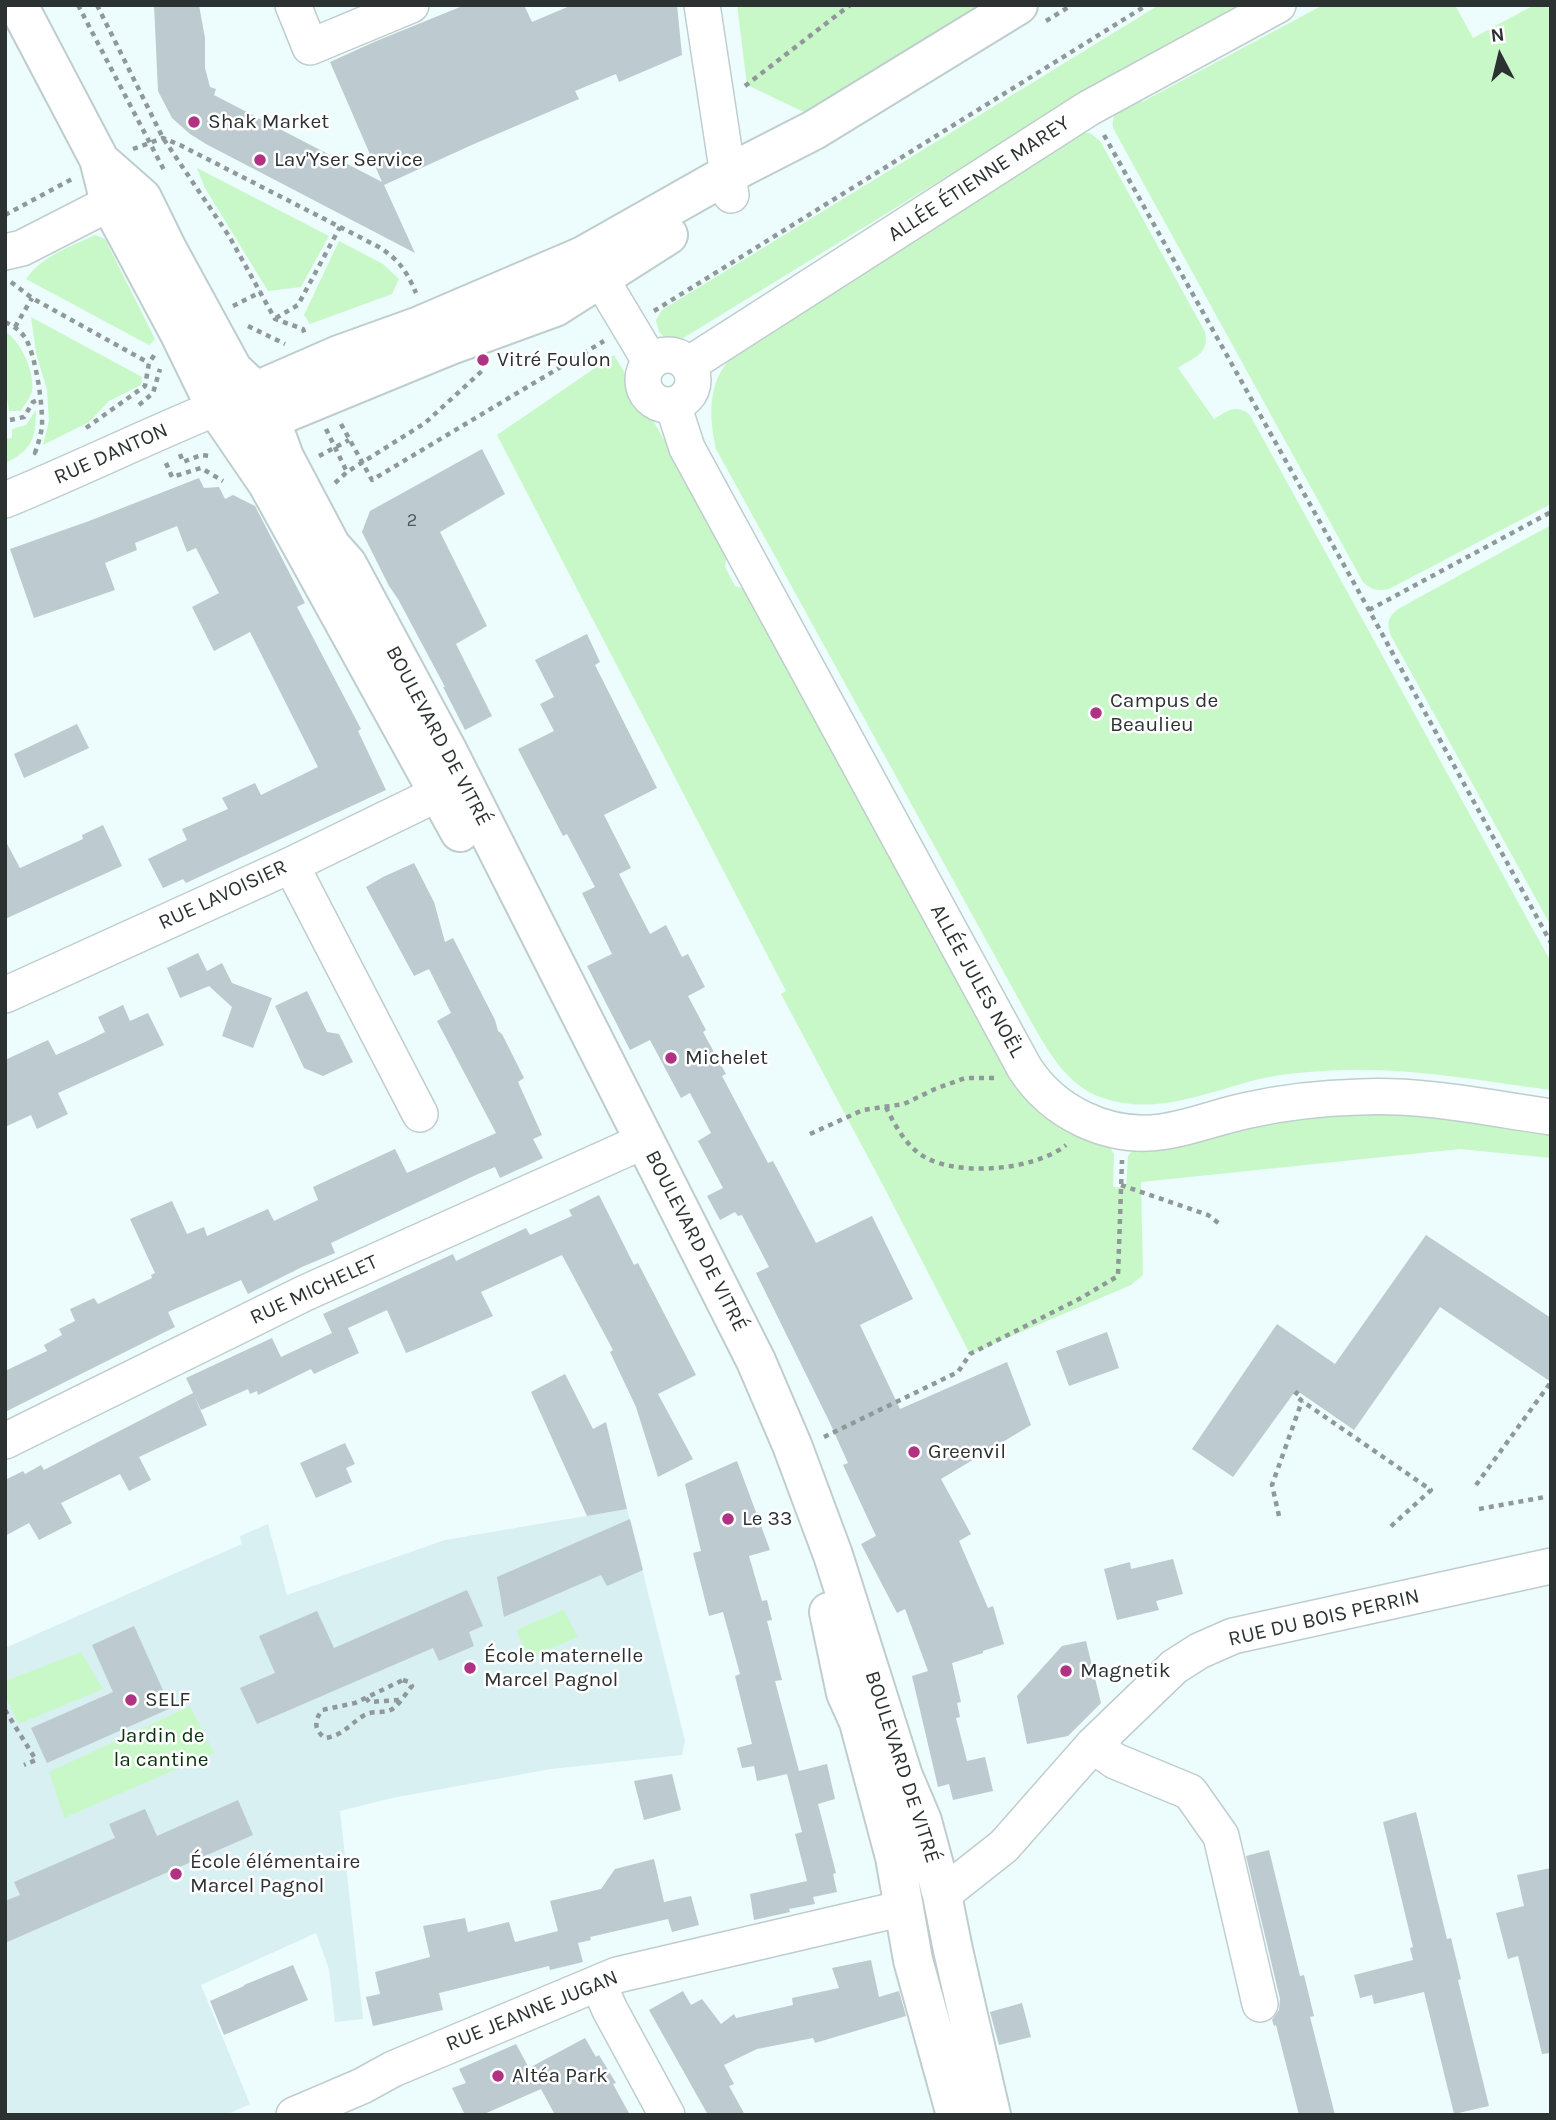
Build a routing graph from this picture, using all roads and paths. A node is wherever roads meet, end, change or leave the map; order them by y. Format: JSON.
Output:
{"nodes":[{"id":1,"x":18,"y":5,"type":"edge"},
{"id":2,"x":97,"y":5,"type":"edge"},
{"id":3,"x":293,"y":5,"type":"edge"},
{"id":4,"x":411,"y":5,"type":"edge"},
{"id":5,"x":702,"y":5,"type":"edge"},
{"id":6,"x":850,"y":5,"type":"edge"},
{"id":7,"x":1072,"y":5,"type":"edge"},
{"id":8,"x":1147,"y":5,"type":"edge"},
{"id":9,"x":1278,"y":5,"type":"edge"},
{"id":10,"x":1027,"y":16,"type":"edge"},
{"id":11,"x":1089,"y":108,"type":"junction"},
{"id":12,"x":716,"y":109,"type":"junction"},
{"id":13,"x":163,"y":138,"type":"junction"},
{"id":14,"x":100,"y":161,"type":"junction"},
{"id":15,"x":729,"y":184,"type":"junction"},
{"id":16,"x":110,"y":203,"type":"junction"},
{"id":17,"x":5,"y":215,"type":"edge"},
{"id":18,"x":340,"y":227,"type":"junction"},
{"id":19,"x":5,"y":252,"type":"edge"},
{"id":20,"x":592,"y":268,"type":"junction"},
{"id":21,"x":5,"y":278,"type":"edge"},
{"id":22,"x":32,"y":298,"type":"junction"},
{"id":23,"x":418,"y":312,"type":"junction"},
{"id":24,"x":275,"y":319,"type":"junction"},
{"id":25,"x":5,"y":322,"type":"edge"},
{"id":26,"x":629,"y":326,"type":"junction"},
{"id":27,"x":15,"y":327,"type":"junction"},
{"id":28,"x":303,"y":330,"type":"dead end"},
{"id":29,"x":186,"y":348,"type":"junction"},
{"id":30,"x":650,"y":361,"type":"junction"},
{"id":31,"x":149,"y":363,"type":"dead end"},
{"id":32,"x":688,"y":365,"type":"junction"},
{"id":33,"x":483,"y":370,"type":"dead end"},
{"id":34,"x":135,"y":393,"type":"dead end"},
{"id":35,"x":40,"y":398,"type":"junction"},
{"id":36,"x":673,"y":405,"type":"junction"},
{"id":37,"x":262,"y":406,"type":"junction"},
{"id":38,"x":129,"y":409,"type":"dead end"},
{"id":39,"x":223,"y":419,"type":"junction"},
{"id":40,"x":322,"y":419,"type":"dead end"},
{"id":41,"x":10,"y":420,"type":"dead end"},
{"id":42,"x":82,"y":429,"type":"dead end"},
{"id":43,"x":349,"y":440,"type":"dead end"},
{"id":44,"x":47,"y":447,"type":"dead end"},
{"id":45,"x":5,"y":500,"type":"edge"},
{"id":46,"x":1551,"y":512,"type":"edge"},
{"id":47,"x":1369,"y":610,"type":"junction"},
{"id":48,"x":439,"y":793,"type":"junction"},
{"id":49,"x":291,"y":864,"type":"junction"},
{"id":50,"x":1551,"y":943,"type":"edge"},
{"id":51,"x":5,"y":995,"type":"edge"},
{"id":52,"x":1024,"y":1067,"type":"junction"},
{"id":53,"x":886,"y":1107,"type":"junction"},
{"id":54,"x":420,"y":1114,"type":"dead end"},
{"id":55,"x":1551,"y":1117,"type":"edge"},
{"id":56,"x":1088,"y":1122,"type":"junction"},
{"id":57,"x":810,"y":1135,"type":"dead end"},
{"id":58,"x":626,"y":1149,"type":"junction"},
{"id":59,"x":1221,"y":1225,"type":"dead end"},
{"id":60,"x":1551,"y":1382,"type":"edge"},
{"id":61,"x":1298,"y":1391,"type":"dead end"},
{"id":62,"x":1302,"y":1401,"type":"junction"},
{"id":63,"x":820,"y":1439,"type":"dead end"},
{"id":64,"x":5,"y":1441,"type":"edge"},
{"id":65,"x":1476,"y":1485,"type":"dead end"},
{"id":66,"x":1545,"y":1497,"type":"dead end"},
{"id":67,"x":1479,"y":1509,"type":"dead end"},
{"id":68,"x":1279,"y":1516,"type":"dead end"},
{"id":69,"x":1388,"y":1529,"type":"dead end"},
{"id":70,"x":1551,"y":1566,"type":"edge"},
{"id":71,"x":366,"y":1698,"type":"junction"},
{"id":72,"x":400,"y":1700,"type":"junction"},
{"id":73,"x":5,"y":1710,"type":"edge"},
{"id":74,"x":1093,"y":1745,"type":"junction"},
{"id":75,"x":24,"y":1765,"type":"dead end"},
{"id":76,"x":942,"y":1895,"type":"junction"},
{"id":77,"x":904,"y":1908,"type":"junction"},
{"id":78,"x":598,"y":1983,"type":"junction"},
{"id":79,"x":1260,"y":2004,"type":"dead end"},
{"id":80,"x":294,"y":2115,"type":"edge"},
{"id":81,"x":667,"y":2115,"type":"edge"},
{"id":82,"x":956,"y":2115,"type":"edge"},
{"id":83,"x":992,"y":2115,"type":"edge"}],
"edges":[{"from":1,"to":14,"type":"main road","name":"BOULEVARD DE VITRÉ"},
{"from":2,"to":13,"type":"path"},
{"from":3,"to":4,"type":"street"},
{"from":5,"to":12,"type":"street"},
{"from":6,"to":12,"type":"path"},
{"from":7,"to":10,"type":"path"},
{"from":8,"to":26,"type":"path"},
{"from":9,"to":11,"type":"street","name":"ALLÉE ÉTIENNE MAREY"},
{"from":10,"to":15,"type":"main road"},
{"from":11,"to":32,"type":"street","name":"ALLÉE ÉTIENNE MAREY"},
{"from":11,"to":47,"type":"path"},
{"from":12,"to":15,"type":"street"},
{"from":13,"to":14,"type":"path"},
{"from":13,"to":18,"type":"path"},
{"from":13,"to":24,"type":"path"},
{"from":14,"to":16,"type":"main road","name":"BOULEVARD DE VITRÉ"},
{"from":14,"to":17,"type":"path"},
{"from":14,"to":37,"type":"main road","name":"BOULEVARD DE VITRÉ"},
{"from":15,"to":20,"type":"main road"},
{"from":16,"to":19,"type":"street"},
{"from":16,"to":29,"type":"main road","name":"BOULEVARD DE VITRÉ"},
{"from":18,"to":23,"type":"path"},
{"from":18,"to":24,"type":"path"},
{"from":20,"to":23,"type":"main road"},
{"from":20,"to":26,"type":"street"},
{"from":20,"to":37,"type":"main road"},
{"from":21,"to":22,"type":"path"},
{"from":22,"to":27,"type":"path"},
{"from":22,"to":31,"type":"path"},
{"from":23,"to":37,"type":"main road"},
{"from":24,"to":28,"type":"path"},
{"from":25,"to":27,"type":"path"},
{"from":26,"to":30,"type":"street"},
{"from":26,"to":43,"type":"path"},
{"from":27,"to":35,"type":"path"},
{"from":29,"to":38,"type":"path"},
{"from":29,"to":39,"type":"main road","name":"BOULEVARD DE VITRÉ"},
{"from":30,"to":32,"type":"street"},
{"from":30,"to":36,"type":"street"},
{"from":32,"to":36,"type":"street"},
{"from":33,"to":40,"type":"path"},
{"from":34,"to":42,"type":"path"},
{"from":35,"to":41,"type":"path"},
{"from":35,"to":44,"type":"path"},
{"from":36,"to":52,"type":"street","name":"ALLÉE JULES NOËL"},
{"from":37,"to":39,"type":"main road"},
{"from":37,"to":76,"type":"main road","name":"BOULEVARD DE VITRÉ"},
{"from":39,"to":45,"type":"street","name":"RUE DANTON"},
{"from":39,"to":48,"type":"main road","name":"BOULEVARD DE VITRÉ"},
{"from":46,"to":47,"type":"path"},
{"from":47,"to":50,"type":"path"},
{"from":48,"to":49,"type":"street","name":"RUE LAVOISIER"},
{"from":48,"to":58,"type":"main road","name":"BOULEVARD DE VITRÉ"},
{"from":49,"to":51,"type":"street","name":"RUE LAVOISIER"},
{"from":49,"to":54,"type":"street"},
{"from":52,"to":53,"type":"path"},
{"from":52,"to":56,"type":"street","name":"ALLÉE JULES NOËL"},
{"from":53,"to":56,"type":"path"},
{"from":53,"to":57,"type":"path"},
{"from":55,"to":56,"type":"street","name":"ALLÉE JULES NOËL"},
{"from":58,"to":64,"type":"street","name":"RUE MICHELET"},
{"from":58,"to":77,"type":"main road","name":"BOULEVARD DE VITRÉ"},
{"from":59,"to":63,"type":"path"},
{"from":60,"to":65,"type":"path"},
{"from":61,"to":62,"type":"path"},
{"from":62,"to":68,"type":"path"},
{"from":62,"to":69,"type":"path"},
{"from":66,"to":67,"type":"path"},
{"from":70,"to":74,"type":"street","name":"RUE DU BOIS PERRIN"},
{"from":71,"to":72,"type":"path"},
{"from":71,"to":72,"type":"path"},
{"from":71,"to":72,"type":"path"},
{"from":73,"to":75,"type":"path"},
{"from":74,"to":76,"type":"street","name":"RUE DU BOIS PERRIN"},
{"from":74,"to":79,"type":"street"},
{"from":76,"to":77,"type":"main road"},
{"from":76,"to":83,"type":"main road","name":"BOULEVARD DE VITRÉ"},
{"from":77,"to":78,"type":"street","name":"RUE JEANNE JUGAN"},
{"from":77,"to":82,"type":"main road","name":"BOULEVARD DE VITRÉ"},
{"from":78,"to":80,"type":"street","name":"RUE JEANNE JUGAN"},
{"from":78,"to":81,"type":"street"}]}
